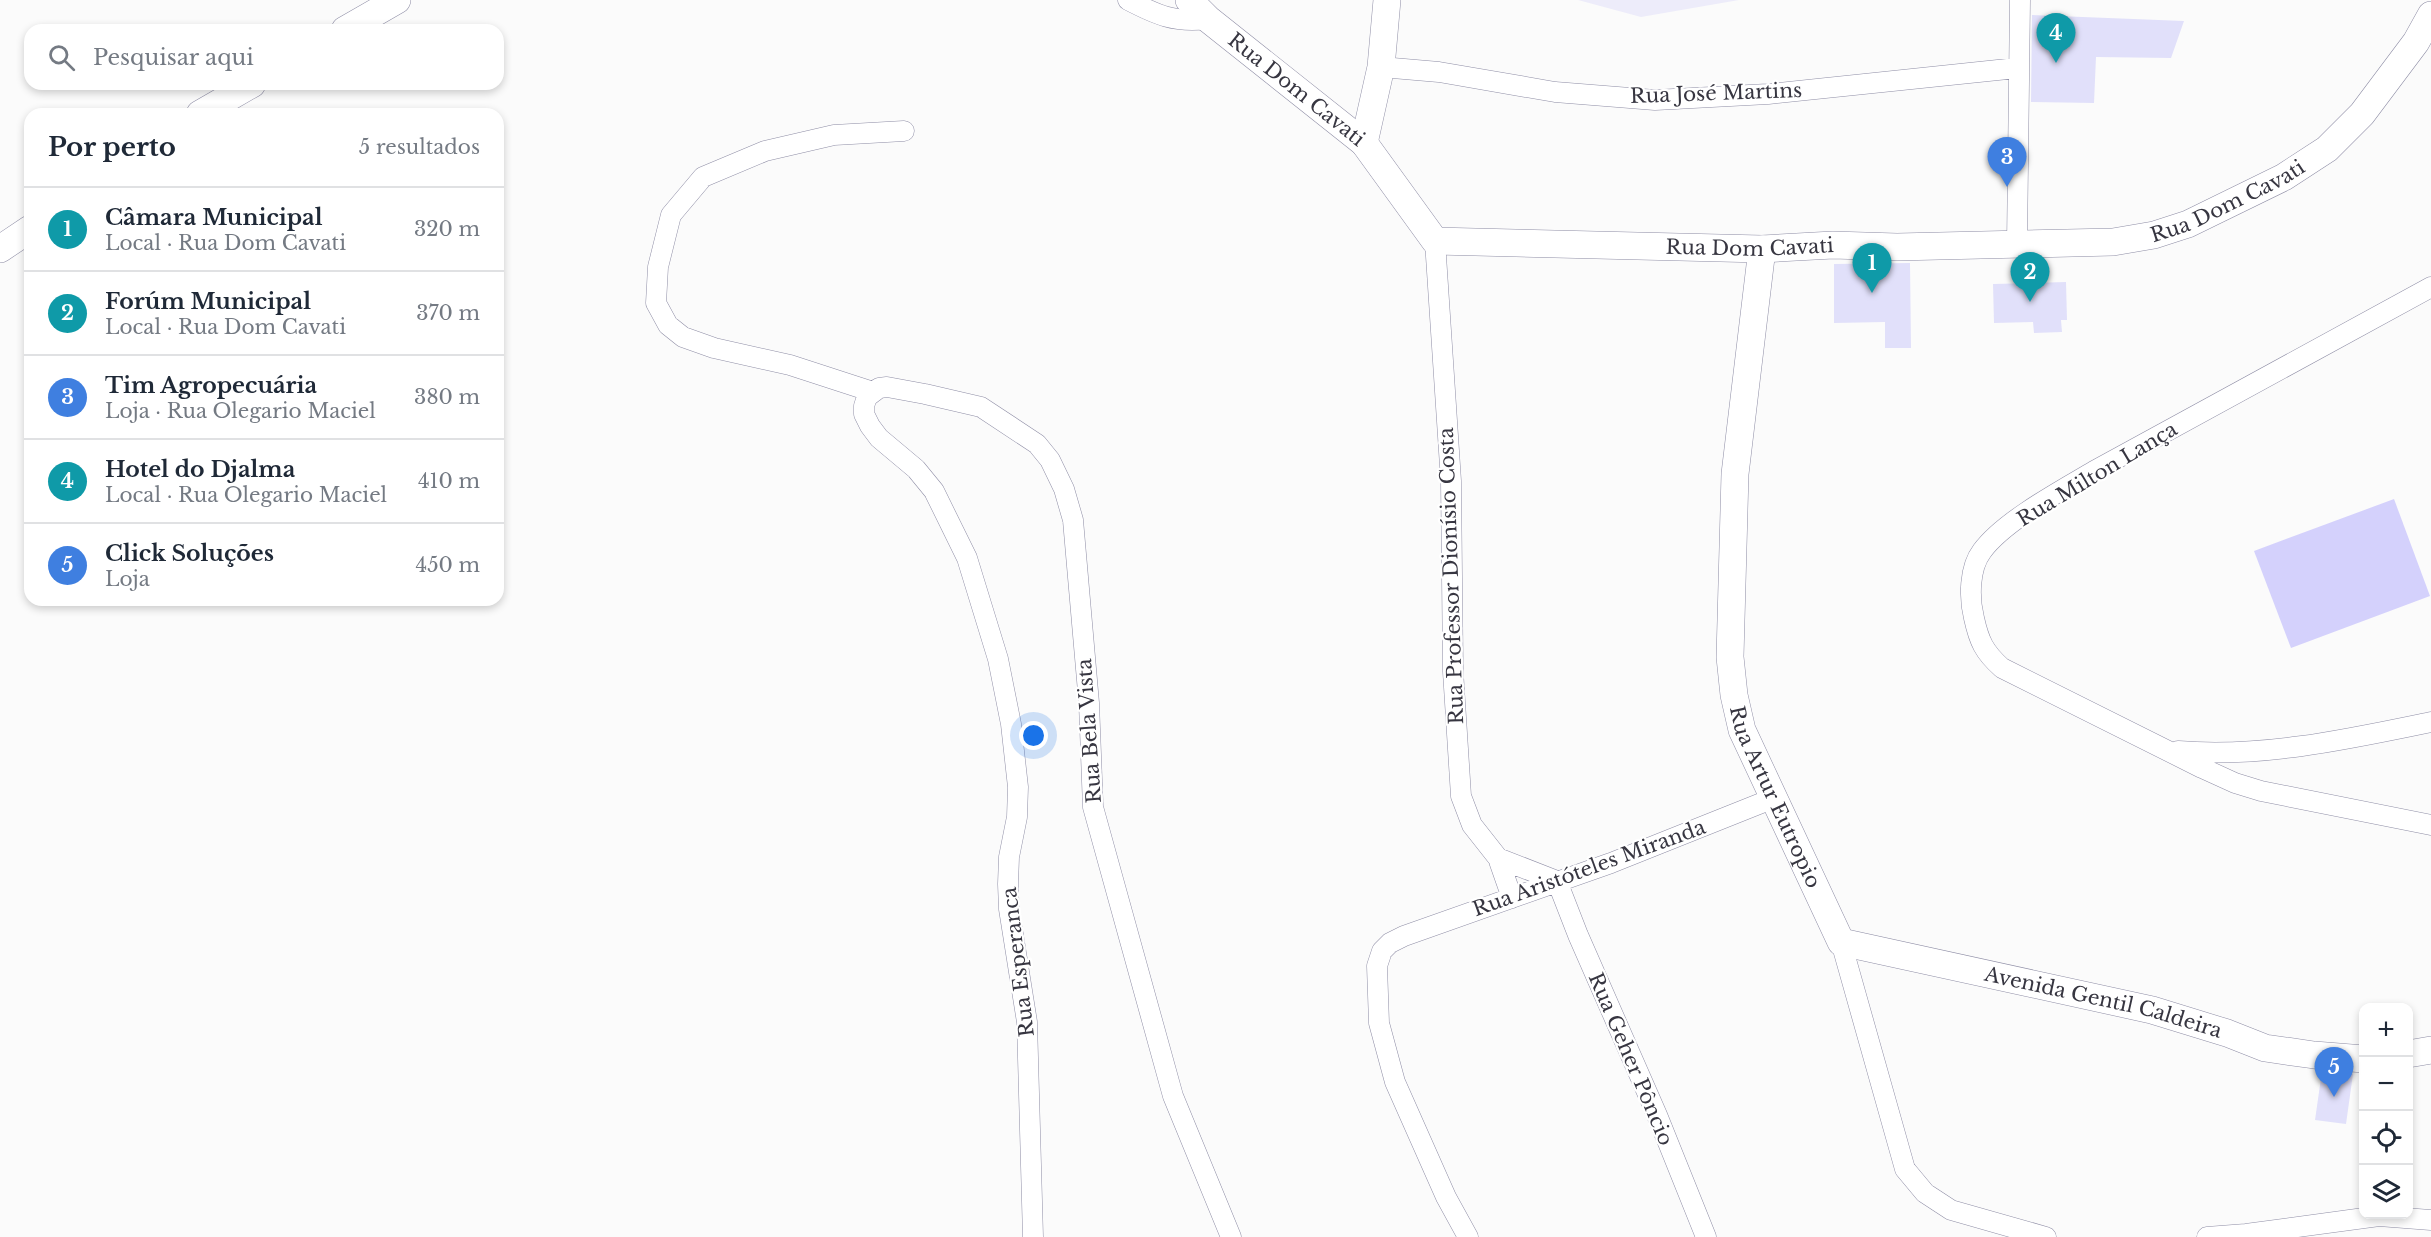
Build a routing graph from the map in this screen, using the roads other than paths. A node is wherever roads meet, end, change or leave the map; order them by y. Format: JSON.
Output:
{"nodes":[{"id":1,"x":398,"y":0,"type":"edge"},
{"id":2,"x":1128,"y":0,"type":"edge"},
{"id":3,"x":1189,"y":0,"type":"edge"},
{"id":4,"x":1387,"y":0,"type":"edge"},
{"id":5,"x":2020,"y":0,"type":"edge"},
{"id":6,"x":2431,"y":15,"type":"edge"},
{"id":7,"x":1208,"y":19,"type":"junction"},
{"id":8,"x":356,"y":24,"type":"edge"},
{"id":9,"x":1381,"y":67,"type":"junction"},
{"id":10,"x":2017,"y":68,"type":"junction"},
{"id":11,"x":242,"y":90,"type":"edge"},
{"id":12,"x":210,"y":108,"type":"edge"},
{"id":13,"x":904,"y":131,"type":"dead end"},
{"id":14,"x":1364,"y":143,"type":"junction"},
{"id":15,"x":24,"y":233,"type":"edge"},
{"id":16,"x":1435,"y":241,"type":"junction"},
{"id":17,"x":2017,"y":244,"type":"junction"},
{"id":18,"x":0,"y":249,"type":"edge"},
{"id":19,"x":1762,"y":249,"type":"junction"},
{"id":20,"x":2431,"y":287,"type":"edge"},
{"id":21,"x":868,"y":399,"type":"junction"},
{"id":22,"x":2431,"y":722,"type":"edge"},
{"id":23,"x":2170,"y":750,"type":"junction"},
{"id":24,"x":1774,"y":798,"type":"junction"},
{"id":25,"x":2431,"y":825,"type":"edge"},
{"id":26,"x":1498,"y":858,"type":"junction"},
{"id":27,"x":1557,"y":881,"type":"junction"},
{"id":28,"x":1512,"y":898,"type":"junction"},
{"id":29,"x":1841,"y":942,"type":"junction"},
{"id":30,"x":2431,"y":1050,"type":"edge"},
{"id":31,"x":2413,"y":1053,"type":"edge"},
{"id":32,"x":2359,"y":1059,"type":"edge"},
{"id":33,"x":2431,"y":1220,"type":"edge"},
{"id":34,"x":1033,"y":1237,"type":"edge"},
{"id":35,"x":1231,"y":1237,"type":"edge"},
{"id":36,"x":1468,"y":1237,"type":"edge"},
{"id":37,"x":1706,"y":1237,"type":"edge"},
{"id":38,"x":2046,"y":1237,"type":"edge"},
{"id":39,"x":2207,"y":1237,"type":"edge"}],
"edges":[{"from":1,"to":8,"type":"main road"},
{"from":2,"to":7,"type":"street"},
{"from":3,"to":7,"type":"main road","name":"Rua Dom Cavati"},
{"from":4,"to":9,"type":"main road"},
{"from":5,"to":10,"type":"street"},
{"from":6,"to":17,"type":"main road","name":"Rua Dom Cavati"},
{"from":7,"to":14,"type":"main road","name":"Rua Dom Cavati"},
{"from":9,"to":10,"type":"street","name":"Rua José Martins"},
{"from":9,"to":14,"type":"main road"},
{"from":10,"to":17,"type":"street"},
{"from":11,"to":12,"type":"main road"},
{"from":13,"to":21,"type":"street"},
{"from":14,"to":16,"type":"main road","name":"Rua Dom Cavati"},
{"from":15,"to":18,"type":"main road"},
{"from":16,"to":19,"type":"main road","name":"Rua Dom Cavati"},
{"from":16,"to":26,"type":"street","name":"Rua Professor Dionísio Costa"},
{"from":17,"to":19,"type":"main road","name":"Rua Dom Cavati"},
{"from":19,"to":24,"type":"main road","name":"Rua Artur Eutropio"},
{"from":20,"to":23,"type":"street","name":"Rua Milton Lança"},
{"from":21,"to":34,"type":"street","name":"Rua Esperanca"},
{"from":21,"to":35,"type":"street","name":"Rua Bela Vista"},
{"from":22,"to":23,"type":"street"},
{"from":23,"to":25,"type":"street","name":"Rua Milton Lança"},
{"from":24,"to":27,"type":"street","name":"Rua Aristóteles Miranda"},
{"from":24,"to":29,"type":"main road","name":"Rua Artur Eutropio"},
{"from":26,"to":27,"type":"street"},
{"from":26,"to":28,"type":"street","name":"Rua Professor Dionísio Costa"},
{"from":27,"to":28,"type":"street","name":"Rua Aristóteles Miranda"},
{"from":27,"to":37,"type":"street","name":"Rua Geher Pôncio"},
{"from":28,"to":36,"type":"street","name":"Rua Aristóteles Miranda"},
{"from":29,"to":32,"type":"main road","name":"Avenida Gentil Caldeira"},
{"from":29,"to":38,"type":"street","name":"Rua Artur Eutropio"},
{"from":30,"to":31,"type":"main road"},
{"from":33,"to":39,"type":"street"}]}
